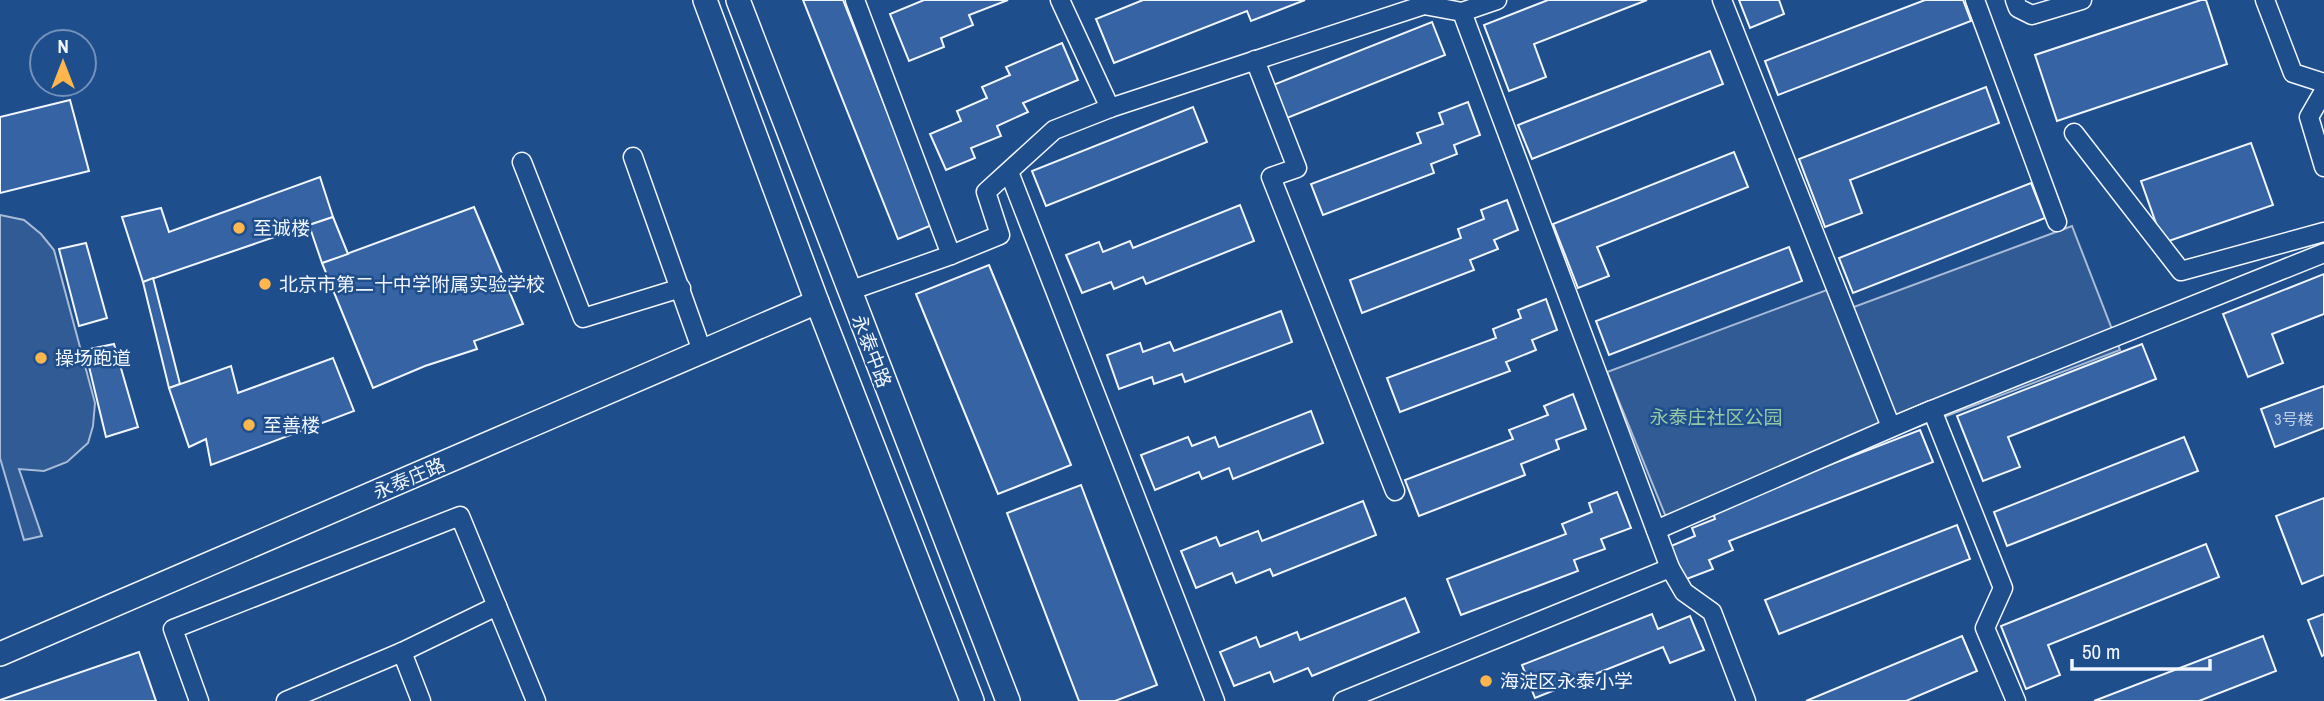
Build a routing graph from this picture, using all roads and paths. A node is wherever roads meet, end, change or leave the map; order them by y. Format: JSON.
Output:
{"nodes":[{"id":1,"x":705,"y":0,"type":"edge"},
{"id":2,"x":738,"y":0,"type":"edge"},
{"id":3,"x":855,"y":0,"type":"edge"},
{"id":4,"x":1060,"y":0,"type":"edge"},
{"id":5,"x":1497,"y":0,"type":"edge"},
{"id":6,"x":1721,"y":0,"type":"edge"},
{"id":7,"x":1975,"y":0,"type":"edge"},
{"id":8,"x":2015,"y":0,"type":"edge"},
{"id":9,"x":2082,"y":0,"type":"edge"},
{"id":10,"x":2265,"y":0,"type":"edge"},
{"id":11,"x":1462,"y":12,"type":"junction"},
{"id":12,"x":1255,"y":60,"type":"junction"},
{"id":13,"x":2324,"y":83,"type":"edge"},
{"id":14,"x":2324,"y":92,"type":"edge"},
{"id":15,"x":1110,"y":108,"type":"junction"},
{"id":16,"x":2074,"y":133,"type":"dead end"},
{"id":17,"x":634,"y":156,"type":"dead end"},
{"id":18,"x":522,"y":162,"type":"dead end"},
{"id":19,"x":2324,"y":167,"type":"edge"},
{"id":20,"x":1009,"y":172,"type":"junction"},
{"id":21,"x":2057,"y":222,"type":"dead end"},
{"id":22,"x":2324,"y":232,"type":"edge"},
{"id":23,"x":2324,"y":253,"type":"edge"},
{"id":24,"x":951,"y":255,"type":"junction"},
{"id":25,"x":681,"y":288,"type":"junction"},
{"id":26,"x":849,"y":291,"type":"junction"},
{"id":27,"x":817,"y":302,"type":"junction"},
{"id":28,"x":702,"y":351,"type":"junction"},
{"id":29,"x":1932,"y":410,"type":"junction"},
{"id":30,"x":1395,"y":491,"type":"dead end"},
{"id":31,"x":1656,"y":530,"type":"junction"},
{"id":32,"x":1670,"y":568,"type":"junction"},
{"id":33,"x":497,"y":606,"type":"junction"},
{"id":34,"x":402,"y":652,"type":"junction"},
{"id":35,"x":0,"y":654,"type":"edge"},
{"id":36,"x":198,"y":701,"type":"edge"},
{"id":37,"x":286,"y":701,"type":"edge"},
{"id":38,"x":421,"y":701,"type":"edge"},
{"id":39,"x":536,"y":701,"type":"edge"},
{"id":40,"x":972,"y":701,"type":"edge"},
{"id":41,"x":1008,"y":701,"type":"edge"},
{"id":42,"x":1215,"y":701,"type":"edge"},
{"id":43,"x":1343,"y":701,"type":"edge"},
{"id":44,"x":1746,"y":701,"type":"edge"},
{"id":45,"x":2016,"y":701,"type":"edge"}],
"edges":[{"from":1,"to":27,"type":"main road","name":"永泰中路"},
{"from":2,"to":26,"type":"main road","name":"永泰中路"},
{"from":3,"to":24,"type":"street"},
{"from":4,"to":15,"type":"street"},
{"from":5,"to":11,"type":"street"},
{"from":6,"to":29,"type":"street"},
{"from":7,"to":21,"type":"street"},
{"from":8,"to":9,"type":"street"},
{"from":10,"to":13,"type":"street"},
{"from":11,"to":12,"type":"street"},
{"from":11,"to":31,"type":"street"},
{"from":12,"to":15,"type":"street"},
{"from":12,"to":30,"type":"street"},
{"from":14,"to":19,"type":"street"},
{"from":15,"to":20,"type":"street"},
{"from":16,"to":22,"type":"street"},
{"from":17,"to":25,"type":"street"},
{"from":18,"to":25,"type":"street"},
{"from":20,"to":24,"type":"street"},
{"from":20,"to":42,"type":"street"},
{"from":23,"to":29,"type":"street"},
{"from":24,"to":26,"type":"street"},
{"from":25,"to":28,"type":"street"},
{"from":26,"to":41,"type":"main road","name":"永泰中路"},
{"from":27,"to":28,"type":"main road","name":"永泰庄路"},
{"from":27,"to":40,"type":"main road","name":"永泰中路"},
{"from":28,"to":35,"type":"main road","name":"永泰庄路"},
{"from":29,"to":31,"type":"street"},
{"from":29,"to":45,"type":"street"},
{"from":31,"to":32,"type":"street"},
{"from":32,"to":43,"type":"street"},
{"from":32,"to":44,"type":"street"},
{"from":33,"to":34,"type":"street"},
{"from":33,"to":36,"type":"street"},
{"from":33,"to":39,"type":"street"},
{"from":34,"to":37,"type":"street"},
{"from":34,"to":38,"type":"street"}]}
